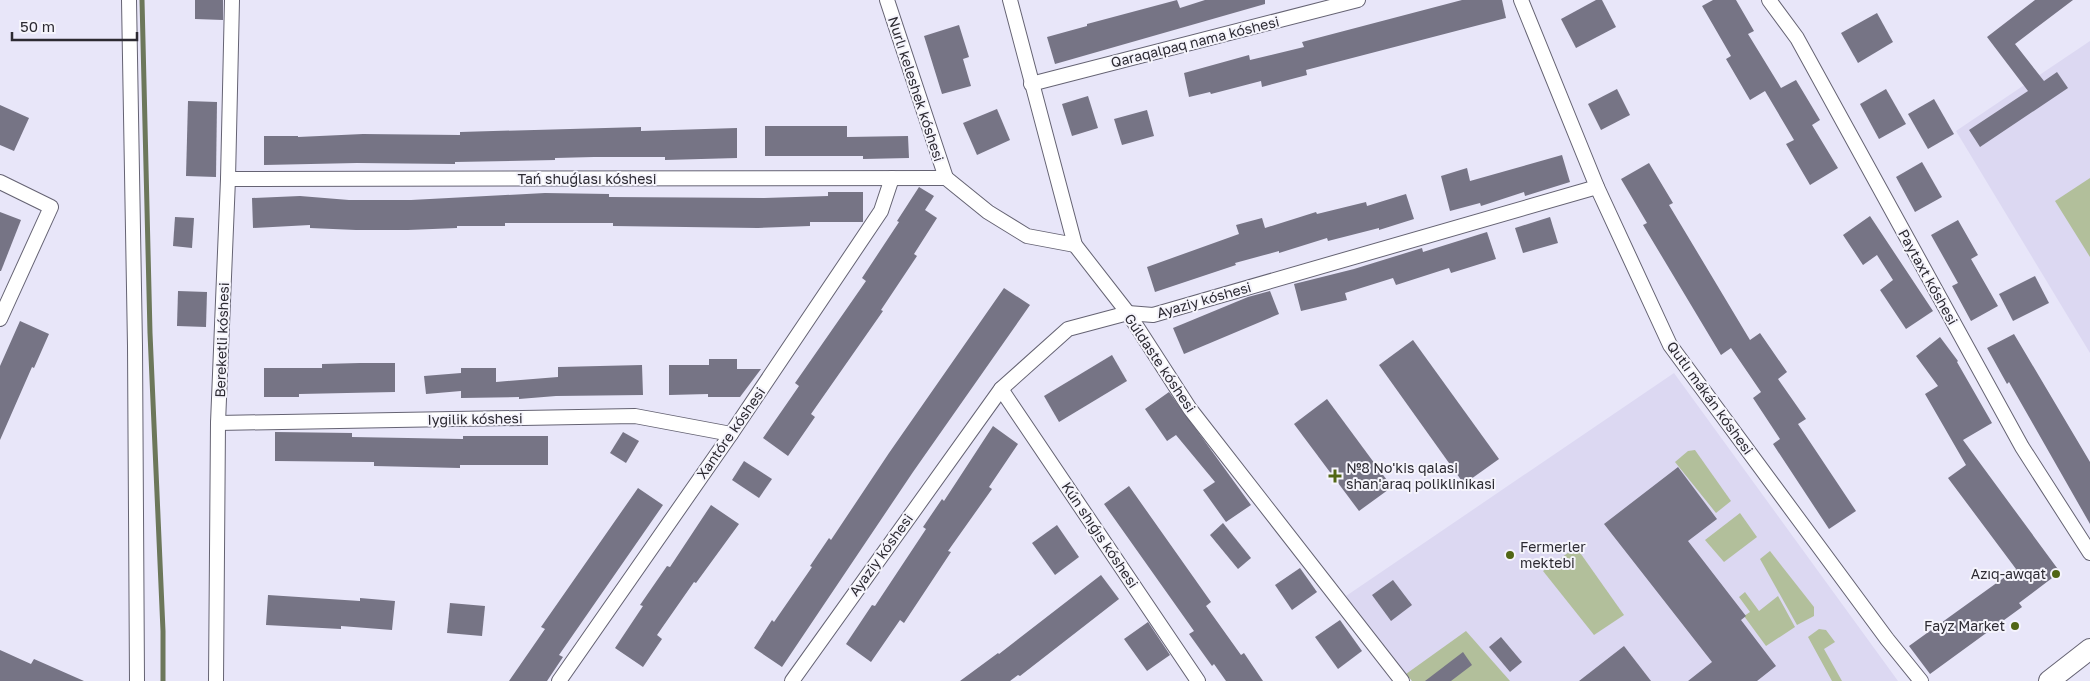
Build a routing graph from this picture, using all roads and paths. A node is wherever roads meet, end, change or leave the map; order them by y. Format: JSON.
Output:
{"nodes":[{"id":1,"x":129,"y":0,"type":"edge"},
{"id":2,"x":232,"y":0,"type":"edge"},
{"id":3,"x":887,"y":0,"type":"edge"},
{"id":4,"x":1010,"y":0,"type":"edge"},
{"id":5,"x":1358,"y":0,"type":"edge"},
{"id":6,"x":1521,"y":0,"type":"edge"},
{"id":7,"x":1769,"y":0,"type":"edge"},
{"id":8,"x":1031,"y":84,"type":"junction"},
{"id":9,"x":892,"y":178,"type":"junction"},
{"id":10,"x":946,"y":178,"type":"junction"},
{"id":11,"x":228,"y":179,"type":"junction"},
{"id":12,"x":0,"y":182,"type":"edge"},
{"id":13,"x":1597,"y":187,"type":"junction"},
{"id":14,"x":1075,"y":245,"type":"junction"},
{"id":15,"x":1128,"y":313,"type":"junction"},
{"id":16,"x":0,"y":319,"type":"edge"},
{"id":17,"x":1001,"y":389,"type":"junction"},
{"id":18,"x":218,"y":423,"type":"junction"},
{"id":19,"x":731,"y":434,"type":"junction"},
{"id":20,"x":2090,"y":553,"type":"edge"},
{"id":21,"x":2090,"y":649,"type":"edge"},
{"id":22,"x":137,"y":681,"type":"edge"},
{"id":23,"x":216,"y":681,"type":"edge"},
{"id":24,"x":559,"y":681,"type":"edge"},
{"id":25,"x":792,"y":681,"type":"edge"},
{"id":26,"x":1198,"y":681,"type":"edge"},
{"id":27,"x":1402,"y":681,"type":"edge"},
{"id":28,"x":1921,"y":681,"type":"edge"},
{"id":29,"x":2048,"y":681,"type":"edge"}],
"edges":[{"from":1,"to":22,"type":"street"},
{"from":2,"to":11,"type":"street","name":"Bereketli kóshesi"},
{"from":3,"to":10,"type":"street","name":"Nurlı keleshek kóshesi"},
{"from":4,"to":8,"type":"street","name":"Gúldaste kóshesi"},
{"from":5,"to":8,"type":"street","name":"Qaraqalpaq nama kóshesi"},
{"from":6,"to":13,"type":"street","name":"Qutlı mákán kóshesi"},
{"from":7,"to":20,"type":"street","name":"Paytaxt kóshesi"},
{"from":8,"to":14,"type":"street","name":"Gúldaste kóshesi"},
{"from":9,"to":10,"type":"street","name":"Tań shuǵlası kóshesi"},
{"from":9,"to":11,"type":"street","name":"Tań shuǵlası kóshesi"},
{"from":9,"to":19,"type":"street","name":"Xantóre kóshesi"},
{"from":10,"to":14,"type":"street"},
{"from":11,"to":18,"type":"street","name":"Bereketli kóshesi"},
{"from":12,"to":16,"type":"street"},
{"from":13,"to":15,"type":"street","name":"Ayaziy kóshesi"},
{"from":13,"to":28,"type":"street","name":"Qutlı mákán kóshesi"},
{"from":14,"to":15,"type":"street","name":"Gúldaste kóshesi"},
{"from":15,"to":17,"type":"street","name":"Ayaziy kóshesi"},
{"from":15,"to":27,"type":"street","name":"Gúldaste kóshesi"},
{"from":17,"to":25,"type":"street","name":"Ayaziy kóshesi"},
{"from":17,"to":26,"type":"street","name":"Kún shıǵıs kóshesi"},
{"from":18,"to":19,"type":"street","name":"Iygilik kóshesi"},
{"from":18,"to":23,"type":"street","name":"Bereketli kóshesi"},
{"from":19,"to":24,"type":"street","name":"Xantóre kóshesi"},
{"from":21,"to":29,"type":"main road"}]}
